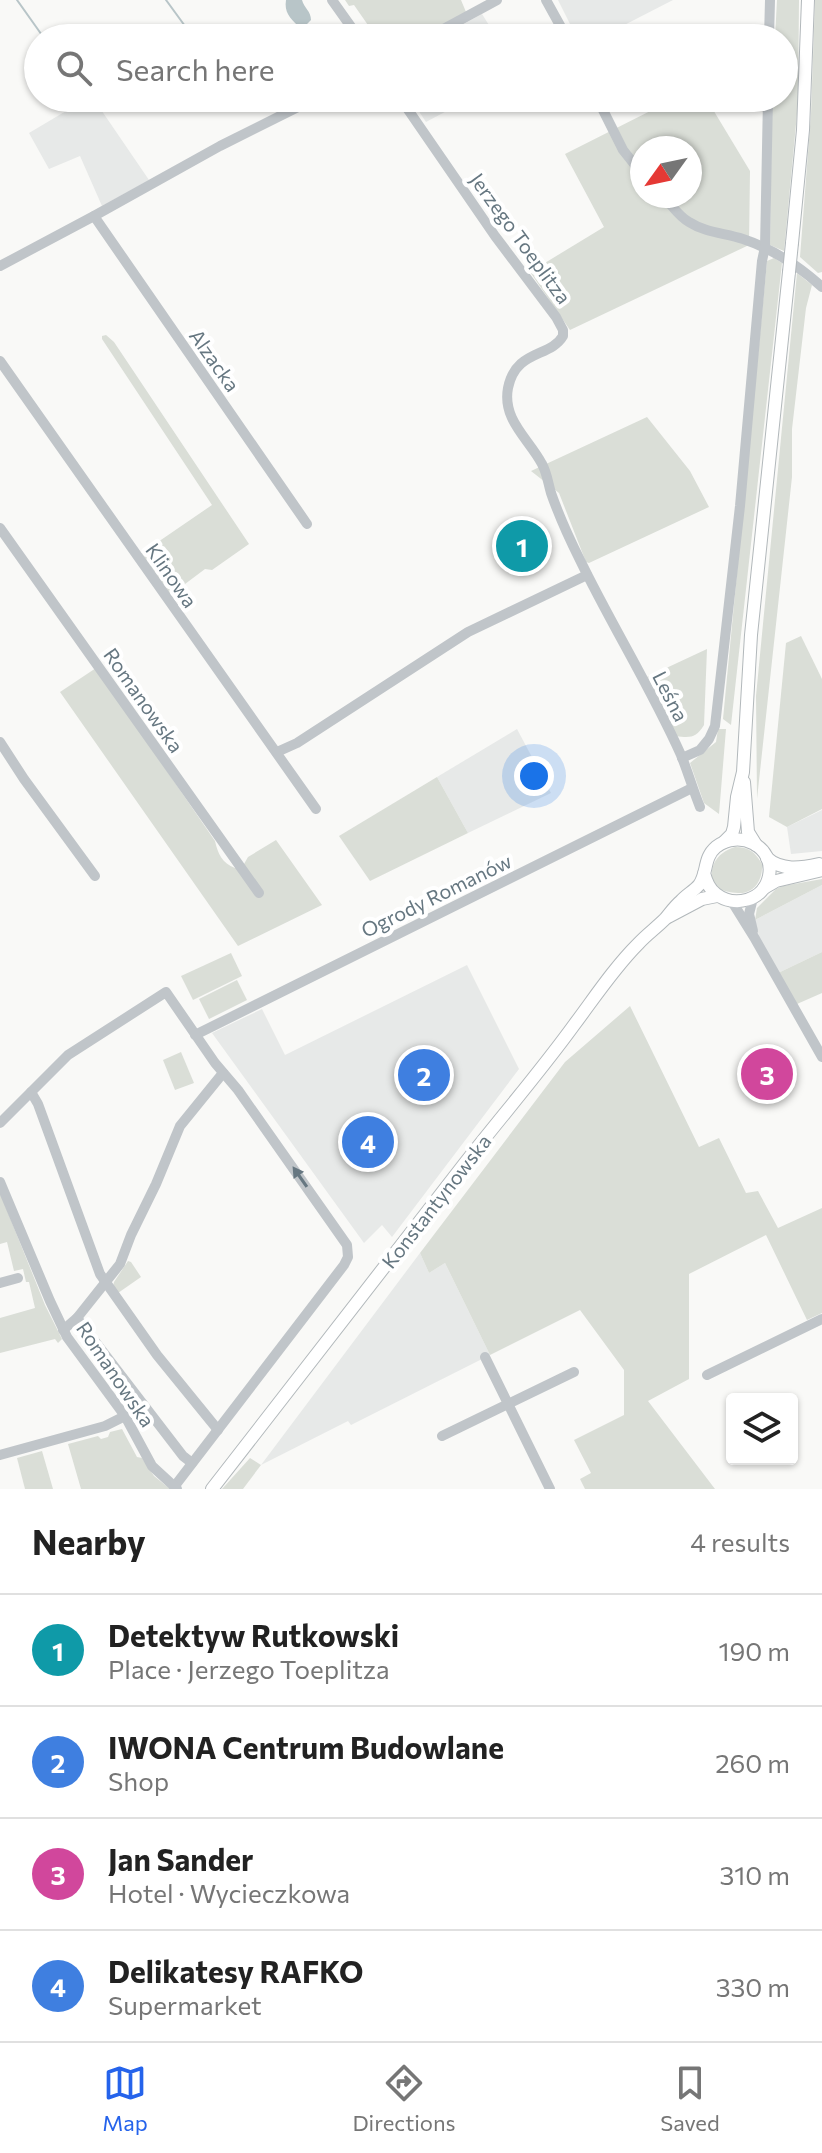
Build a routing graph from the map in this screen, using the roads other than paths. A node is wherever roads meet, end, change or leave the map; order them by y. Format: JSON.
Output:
{"nodes":[{"id":1,"x":332,"y":0,"type":"edge"},
{"id":2,"x":497,"y":0,"type":"edge"},
{"id":3,"x":546,"y":0,"type":"edge"},
{"id":4,"x":770,"y":0,"type":"edge"},
{"id":5,"x":808,"y":0,"type":"edge"},
{"id":6,"x":349,"y":24,"type":"edge"},
{"id":7,"x":453,"y":24,"type":"edge"},
{"id":8,"x":559,"y":24,"type":"edge"},
{"id":9,"x":769,"y":24,"type":"edge"},
{"id":10,"x":290,"y":112,"type":"edge"},
{"id":11,"x":410,"y":112,"type":"edge"},
{"id":12,"x":604,"y":112,"type":"edge"},
{"id":13,"x":768,"y":112,"type":"edge"},
{"id":14,"x":630,"y":159,"type":"edge"},
{"id":15,"x":675,"y":208,"type":"edge"},
{"id":16,"x":94,"y":216,"type":"junction"},
{"id":17,"x":765,"y":247,"type":"junction"},
{"id":18,"x":0,"y":266,"type":"edge"},
{"id":19,"x":821,"y":285,"type":"edge"},
{"id":20,"x":0,"y":361,"type":"edge"},
{"id":21,"x":307,"y":524,"type":"dead end"},
{"id":22,"x":0,"y":528,"type":"edge"},
{"id":23,"x":587,"y":575,"type":"junction"},
{"id":24,"x":603,"y":606,"type":"joint"},
{"id":25,"x":0,"y":742,"type":"edge"},
{"id":26,"x":277,"y":752,"type":"junction"},
{"id":27,"x":682,"y":758,"type":"junction"},
{"id":28,"x":743,"y":772,"type":"junction"},
{"id":29,"x":692,"y":788,"type":"junction"},
{"id":30,"x":700,"y":807,"type":"dead end"},
{"id":31,"x":316,"y":809,"type":"dead end"},
{"id":32,"x":722,"y":843,"type":"junction"},
{"id":33,"x":756,"y":845,"type":"junction"},
{"id":34,"x":767,"y":858,"type":"junction"},
{"id":35,"x":822,"y":867,"type":"edge"},
{"id":36,"x":704,"y":873,"type":"junction"},
{"id":37,"x":95,"y":876,"type":"dead end"},
{"id":38,"x":764,"y":888,"type":"junction"},
{"id":39,"x":259,"y":893,"type":"dead end"},
{"id":40,"x":717,"y":896,"type":"junction"},
{"id":41,"x":753,"y":898,"type":"junction"},
{"id":42,"x":731,"y":900,"type":"junction"},
{"id":43,"x":665,"y":919,"type":"junction"},
{"id":44,"x":754,"y":937,"type":"junction"},
{"id":45,"x":195,"y":1035,"type":"junction"},
{"id":46,"x":822,"y":1057,"type":"edge"},
{"id":47,"x":223,"y":1073,"type":"junction"},
{"id":48,"x":31,"y":1092,"type":"junction"},
{"id":49,"x":2,"y":1121,"type":"edge"},
{"id":50,"x":0,"y":1182,"type":"edge"},
{"id":51,"x":18,"y":1278,"type":"dead end"},
{"id":52,"x":0,"y":1283,"type":"edge"},
{"id":53,"x":106,"y":1283,"type":"junction"},
{"id":54,"x":77,"y":1318,"type":"junction"},
{"id":55,"x":822,"y":1319,"type":"edge"},
{"id":56,"x":63,"y":1330,"type":"junction"},
{"id":57,"x":485,"y":1357,"type":"dead end"},
{"id":58,"x":574,"y":1372,"type":"dead end"},
{"id":59,"x":707,"y":1375,"type":"dead end"},
{"id":60,"x":508,"y":1404,"type":"junction"},
{"id":61,"x":125,"y":1416,"type":"junction"},
{"id":62,"x":218,"y":1430,"type":"junction"},
{"id":63,"x":442,"y":1436,"type":"dead end"},
{"id":64,"x":0,"y":1455,"type":"edge"},
{"id":65,"x":192,"y":1463,"type":"junction"},
{"id":66,"x":176,"y":1488,"type":"edge"},
{"id":67,"x":212,"y":1489,"type":"edge"},
{"id":68,"x":550,"y":1489,"type":"edge"}],
"edges":[{"from":1,"to":6,"type":"street"},
{"from":2,"to":7,"type":"street"},
{"from":3,"to":8,"type":"street"},
{"from":4,"to":9,"type":"street"},
{"from":5,"to":28,"type":"main road","bridge":true},
{"from":10,"to":16,"type":"street"},
{"from":11,"to":23,"type":"street","name":"Jerzego Toeplitza"},
{"from":12,"to":14,"type":"street"},
{"from":13,"to":17,"type":"street"},
{"from":15,"to":17,"type":"street"},
{"from":16,"to":18,"type":"street"},
{"from":16,"to":21,"type":"street","name":"Alzacka"},
{"from":17,"to":19,"type":"street"},
{"from":17,"to":27,"type":"street"},
{"from":20,"to":26,"type":"street","name":"Klinowa"},
{"from":22,"to":39,"type":"street","name":"Romanowska"},
{"from":23,"to":24,"type":"street","name":"Jerzego Toeplitza"},
{"from":23,"to":26,"type":"street"},
{"from":24,"to":27,"type":"street","name":"Leśna"},
{"from":25,"to":37,"type":"street"},
{"from":26,"to":31,"type":"street","name":"Klinowa"},
{"from":27,"to":29,"type":"street","name":"Leśna"},
{"from":28,"to":32,"type":"main road"},
{"from":28,"to":33,"type":"main road"},
{"from":29,"to":30,"type":"street","name":"Leśna"},
{"from":29,"to":45,"type":"street","name":"Ogrody Romanów"},
{"from":32,"to":33,"type":"main road"},
{"from":32,"to":36,"type":"main road"},
{"from":33,"to":34,"type":"main road"},
{"from":34,"to":35,"type":"main road"},
{"from":34,"to":38,"type":"main road"},
{"from":35,"to":38,"type":"main road"},
{"from":36,"to":40,"type":"main road"},
{"from":36,"to":43,"type":"main road","name":"Konstantynowska"},
{"from":38,"to":41,"type":"main road"},
{"from":40,"to":42,"type":"main road"},
{"from":40,"to":43,"type":"main road","name":"Konstantynowska"},
{"from":41,"to":42,"type":"main road"},
{"from":41,"to":44,"type":"street"},
{"from":42,"to":44,"type":"street"},
{"from":43,"to":67,"type":"main road","name":"Konstantynowska"},
{"from":44,"to":46,"type":"street"},
{"from":45,"to":47,"type":"street"},
{"from":45,"to":48,"type":"street"},
{"from":47,"to":53,"type":"street"},
{"from":62,"to":47,"type":"street","one_way":true},
{"from":48,"to":49,"type":"street"},
{"from":48,"to":53,"type":"street"},
{"from":50,"to":56,"type":"street","name":"Romanowska"},
{"from":51,"to":52,"type":"street"},
{"from":53,"to":54,"type":"street"},
{"from":53,"to":62,"type":"street"},
{"from":54,"to":56,"type":"street"},
{"from":54,"to":65,"type":"street"},
{"from":55,"to":59,"type":"street"},
{"from":56,"to":61,"type":"street","name":"Romanowska"},
{"from":57,"to":60,"type":"street"},
{"from":58,"to":60,"type":"street"},
{"from":60,"to":63,"type":"street"},
{"from":60,"to":68,"type":"street"},
{"from":61,"to":64,"type":"street"},
{"from":61,"to":66,"type":"street","name":"Romanowska"},
{"from":62,"to":65,"type":"street"},
{"from":65,"to":66,"type":"street"}]}
